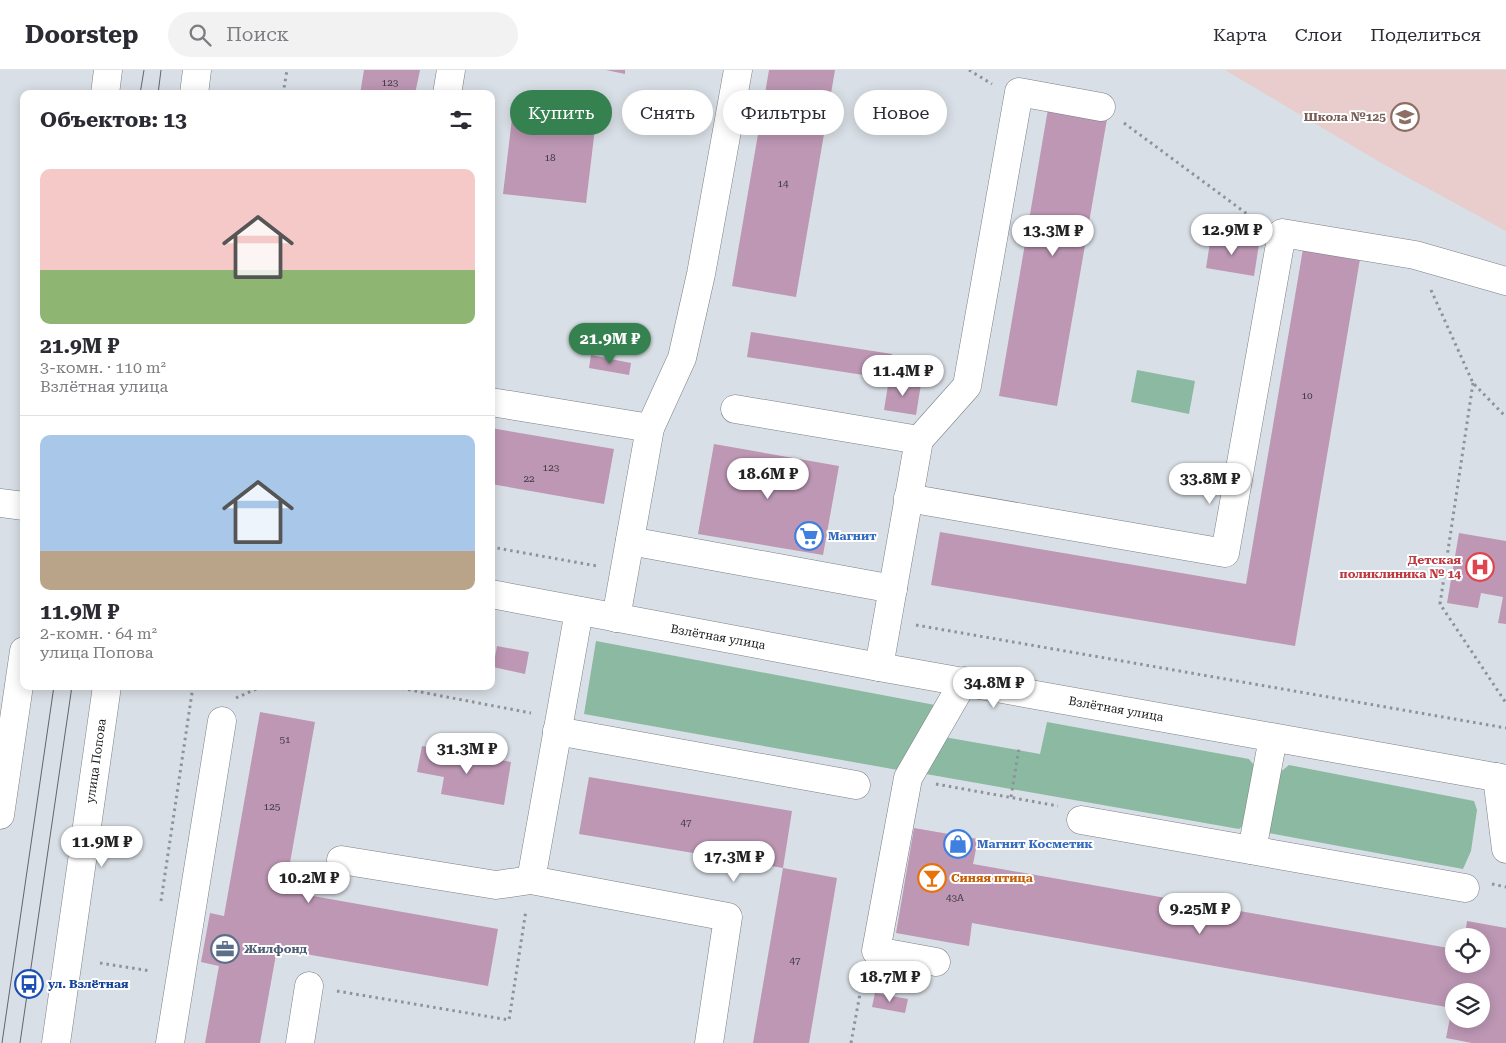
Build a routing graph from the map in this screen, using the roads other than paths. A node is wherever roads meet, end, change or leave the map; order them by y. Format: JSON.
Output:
{"nodes":[{"id":1,"x":108,"y":70,"type":"edge"},
{"id":2,"x":197,"y":70,"type":"edge"},
{"id":3,"x":451,"y":70,"type":"edge"},
{"id":4,"x":738,"y":70,"type":"edge"},
{"id":5,"x":106,"y":90,"type":"edge"},
{"id":6,"x":194,"y":90,"type":"edge"},
{"id":7,"x":448,"y":90,"type":"edge"},
{"id":8,"x":1102,"y":106,"type":"road end"},
{"id":9,"x":1506,"y":281,"type":"edge"},
{"id":10,"x":495,"y":403,"type":"edge"},
{"id":11,"x":735,"y":409,"type":"dead end"},
{"id":12,"x":650,"y":428,"type":"junction"},
{"id":13,"x":918,"y":440,"type":"junction"},
{"id":14,"x":908,"y":498,"type":"junction"},
{"id":15,"x":0,"y":503,"type":"edge"},
{"id":16,"x":20,"y":506,"type":"edge"},
{"id":17,"x":630,"y":541,"type":"junction"},
{"id":18,"x":893,"y":588,"type":"junction"},
{"id":19,"x":495,"y":595,"type":"edge"},
{"id":20,"x":579,"y":611,"type":"junction"},
{"id":21,"x":616,"y":618,"type":"junction"},
{"id":22,"x":879,"y":667,"type":"junction"},
{"id":23,"x":20,"y":678,"type":"edge"},
{"id":24,"x":964,"y":681,"type":"junction"},
{"id":25,"x":106,"y":690,"type":"edge"},
{"id":26,"x":222,"y":721,"type":"dead end"},
{"id":27,"x":557,"y":731,"type":"junction"},
{"id":28,"x":1273,"y":738,"type":"junction"},
{"id":29,"x":1501,"y":778,"type":"edge"},
{"id":30,"x":856,"y":785,"type":"dead end"},
{"id":31,"x":0,"y":815,"type":"edge"},
{"id":32,"x":1081,"y":820,"type":"dead end"},
{"id":33,"x":1506,"y":849,"type":"edge"},
{"id":34,"x":1252,"y":850,"type":"junction"},
{"id":35,"x":341,"y":860,"type":"dead end"},
{"id":36,"x":531,"y":880,"type":"junction"},
{"id":37,"x":1465,"y":888,"type":"dead end"},
{"id":38,"x":936,"y":962,"type":"dead end"},
{"id":39,"x":309,"y":986,"type":"road end"},
{"id":40,"x":56,"y":1043,"type":"edge"},
{"id":41,"x":170,"y":1043,"type":"edge"},
{"id":42,"x":300,"y":1043,"type":"edge"},
{"id":43,"x":709,"y":1043,"type":"edge"}],
"edges":[{"from":1,"to":5,"type":"street"},
{"from":2,"to":6,"type":"street"},
{"from":3,"to":7,"type":"street"},
{"from":4,"to":12,"type":"street"},
{"from":8,"to":13,"type":"street"},
{"from":9,"to":14,"type":"street"},
{"from":10,"to":12,"type":"street"},
{"from":11,"to":13,"type":"street"},
{"from":12,"to":17,"type":"street"},
{"from":13,"to":14,"type":"street"},
{"from":14,"to":18,"type":"street"},
{"from":15,"to":16,"type":"street"},
{"from":17,"to":18,"type":"street"},
{"from":17,"to":21,"type":"street"},
{"from":18,"to":22,"type":"street"},
{"from":19,"to":20,"type":"street","name":"Взлётная улица"},
{"from":20,"to":21,"type":"street","name":"Взлётная улица"},
{"from":20,"to":27,"type":"street"},
{"from":21,"to":22,"type":"street","name":"Взлётная улица"},
{"from":22,"to":24,"type":"street","name":"Взлётная улица"},
{"from":23,"to":31,"type":"street"},
{"from":24,"to":28,"type":"street","name":"Взлётная улица"},
{"from":24,"to":38,"type":"street"},
{"from":25,"to":40,"type":"street","name":"улица Попова"},
{"from":26,"to":41,"type":"street"},
{"from":27,"to":30,"type":"street"},
{"from":27,"to":36,"type":"street"},
{"from":28,"to":29,"type":"street","name":"Взлётная улица"},
{"from":28,"to":34,"type":"street"},
{"from":29,"to":33,"type":"street"},
{"from":32,"to":34,"type":"street"},
{"from":34,"to":37,"type":"street"},
{"from":35,"to":36,"type":"street"},
{"from":36,"to":43,"type":"street"},
{"from":39,"to":42,"type":"street"}]}
